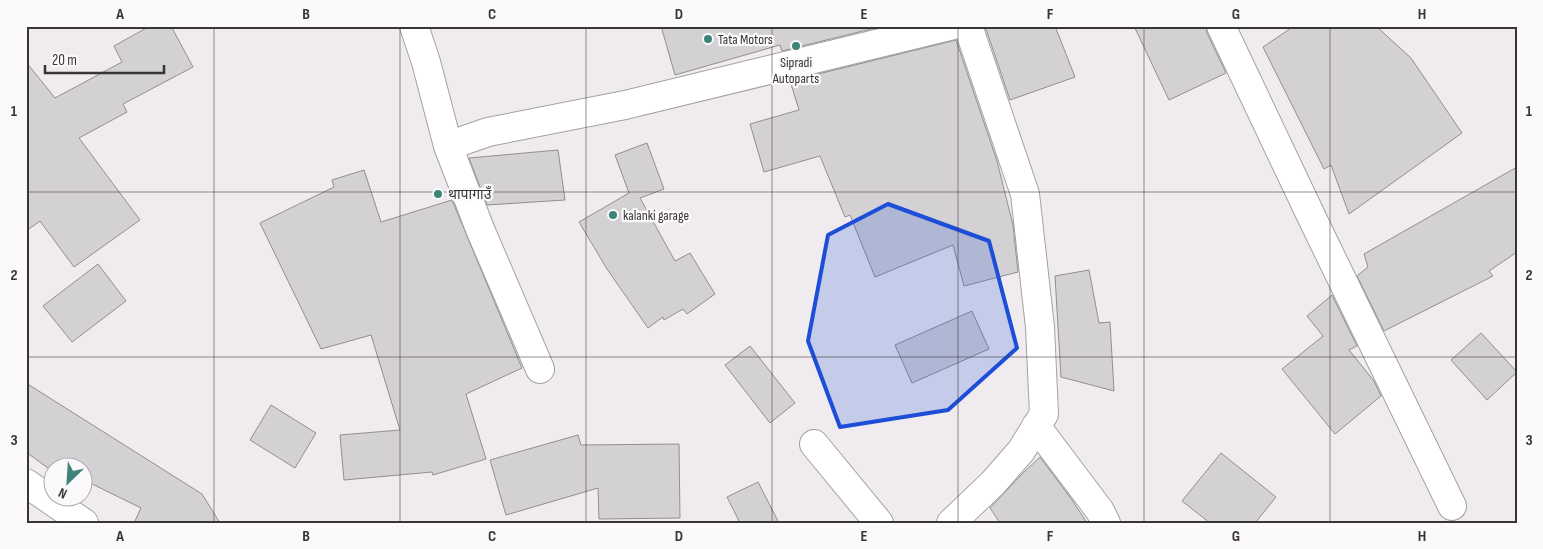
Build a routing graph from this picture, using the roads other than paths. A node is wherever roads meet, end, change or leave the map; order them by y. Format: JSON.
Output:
{"nodes":[{"id":1,"x":414,"y":26,"type":"edge"},
{"id":2,"x":950,"y":26,"type":"edge"},
{"id":3,"x":968,"y":26,"type":"edge"},
{"id":4,"x":1221,"y":26,"type":"edge"},
{"id":5,"x":448,"y":146,"type":"junction"},
{"id":6,"x":540,"y":369,"type":"dead end"},
{"id":7,"x":1036,"y":426,"type":"junction"},
{"id":8,"x":814,"y":444,"type":"dead end"},
{"id":9,"x":26,"y":482,"type":"edge"},
{"id":10,"x":1452,"y":506,"type":"dead end"},
{"id":11,"x":977,"y":514,"type":"edge"},
{"id":12,"x":84,"y":523,"type":"edge"},
{"id":13,"x":879,"y":523,"type":"edge"},
{"id":14,"x":951,"y":523,"type":"edge"},
{"id":15,"x":1106,"y":523,"type":"edge"}],
"edges":[{"from":1,"to":5,"type":"street"},
{"from":2,"to":5,"type":"street"},
{"from":3,"to":7,"type":"street"},
{"from":4,"to":10,"type":"street"},
{"from":5,"to":6,"type":"street"},
{"from":7,"to":11,"type":"street"},
{"from":7,"to":15,"type":"street"},
{"from":8,"to":13,"type":"street"},
{"from":9,"to":12,"type":"street"},
{"from":11,"to":14,"type":"street"}]}
